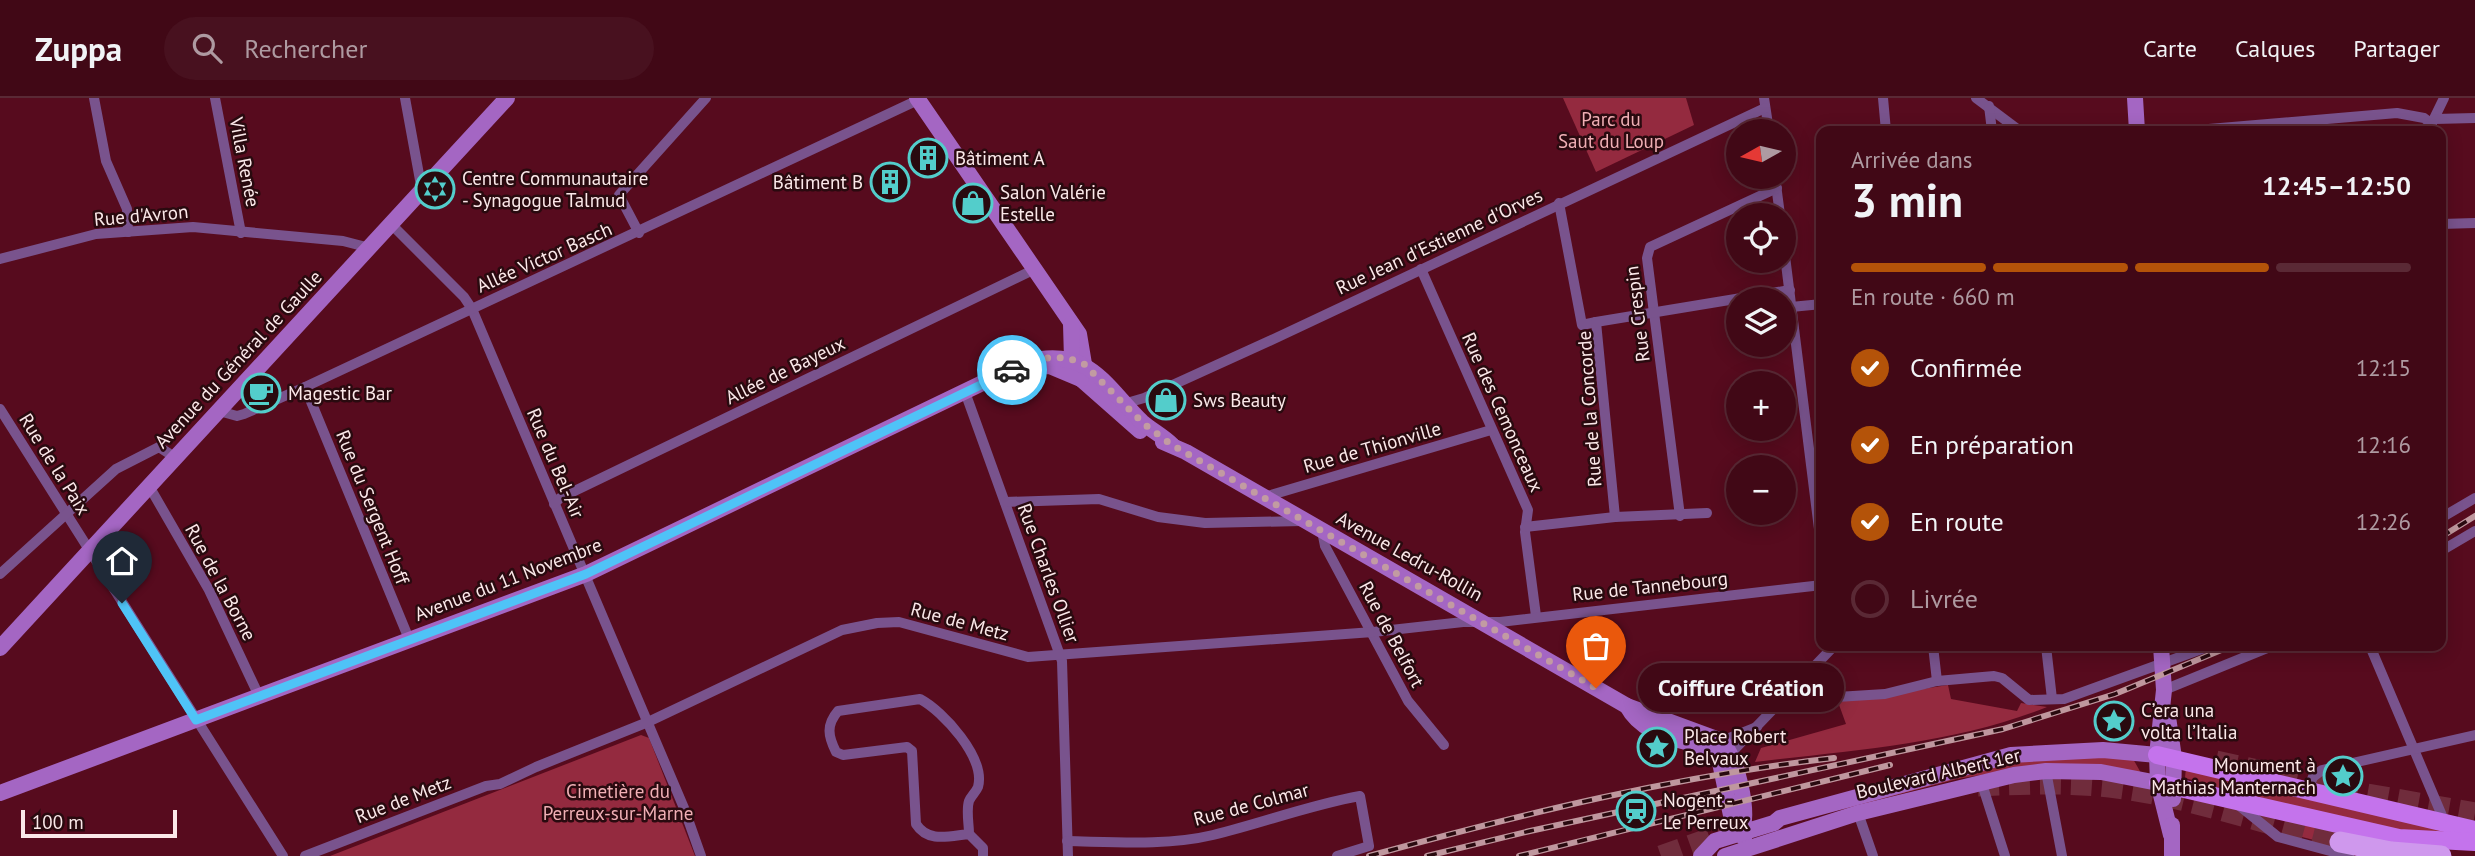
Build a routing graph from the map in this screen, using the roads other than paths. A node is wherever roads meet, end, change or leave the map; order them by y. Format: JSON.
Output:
{"nodes":[{"id":1,"x":94,"y":98,"type":"edge"},
{"id":2,"x":215,"y":98,"type":"edge"},
{"id":3,"x":405,"y":98,"type":"edge"},
{"id":4,"x":507,"y":98,"type":"edge"},
{"id":5,"x":706,"y":98,"type":"edge"},
{"id":6,"x":1883,"y":98,"type":"edge"},
{"id":7,"x":1976,"y":98,"type":"edge"},
{"id":8,"x":2135,"y":98,"type":"edge"},
{"id":9,"x":2444,"y":98,"type":"edge"},
{"id":10,"x":918,"y":99,"type":"edge"},
{"id":11,"x":1765,"y":103,"type":"edge"},
{"id":12,"x":1989,"y":106,"type":"junction"},
{"id":13,"x":2475,"y":118,"type":"edge"},
{"id":14,"x":2432,"y":125,"type":"edge"},
{"id":15,"x":1886,"y":126,"type":"edge"},
{"id":16,"x":1991,"y":126,"type":"edge"},
{"id":17,"x":2014,"y":126,"type":"edge"},
{"id":18,"x":2137,"y":126,"type":"edge"},
{"id":19,"x":2244,"y":126,"type":"edge"},
{"id":20,"x":425,"y":188,"type":"junction"},
{"id":21,"x":1764,"y":189,"type":"edge"},
{"id":22,"x":1559,"y":203,"type":"junction"},
{"id":23,"x":2475,"y":223,"type":"edge"},
{"id":24,"x":2446,"y":224,"type":"edge"},
{"id":25,"x":391,"y":225,"type":"junction"},
{"id":26,"x":128,"y":232,"type":"junction"},
{"id":27,"x":241,"y":233,"type":"junction"},
{"id":28,"x":639,"y":233,"type":"junction"},
{"id":29,"x":370,"y":248,"type":"junction"},
{"id":30,"x":0,"y":259,"type":"edge"},
{"id":31,"x":1422,"y":269,"type":"junction"},
{"id":32,"x":1033,"y":270,"type":"junction"},
{"id":33,"x":1726,"y":300,"type":"edge"},
{"id":34,"x":1816,"y":305,"type":"edge"},
{"id":35,"x":1796,"y":307,"type":"edge"},
{"id":36,"x":471,"y":309,"type":"junction"},
{"id":37,"x":1653,"y":311,"type":"junction"},
{"id":38,"x":1596,"y":322,"type":"junction"},
{"id":39,"x":1796,"y":347,"type":"edge"},
{"id":40,"x":1080,"y":366,"type":"junction"},
{"id":41,"x":1016,"y":368,"type":"junction"},
{"id":42,"x":1098,"y":385,"type":"junction"},
{"id":43,"x":305,"y":387,"type":"junction"},
{"id":44,"x":965,"y":392,"type":"junction"},
{"id":45,"x":1127,"y":405,"type":"junction"},
{"id":46,"x":0,"y":409,"type":"edge"},
{"id":47,"x":219,"y":411,"type":"junction"},
{"id":48,"x":1491,"y":430,"type":"junction"},
{"id":49,"x":1172,"y":445,"type":"junction"},
{"id":50,"x":176,"y":458,"type":"junction"},
{"id":51,"x":149,"y":486,"type":"junction"},
{"id":52,"x":1264,"y":496,"type":"junction"},
{"id":53,"x":2475,"y":498,"type":"edge"},
{"id":54,"x":1006,"y":502,"type":"junction"},
{"id":55,"x":554,"y":504,"type":"junction"},
{"id":56,"x":1816,"y":505,"type":"edge"},
{"id":57,"x":1707,"y":513,"type":"dead end"},
{"id":58,"x":2446,"y":515,"type":"edge"},
{"id":59,"x":68,"y":516,"type":"junction"},
{"id":60,"x":1680,"y":516,"type":"junction"},
{"id":61,"x":1615,"y":517,"type":"junction"},
{"id":62,"x":1304,"y":521,"type":"junction"},
{"id":63,"x":1525,"y":527,"type":"junction"},
{"id":64,"x":1322,"y":531,"type":"junction"},
{"id":65,"x":2475,"y":531,"type":"edge"},
{"id":66,"x":2446,"y":548,"type":"edge"},
{"id":67,"x":90,"y":552,"type":"junction"},
{"id":68,"x":0,"y":574,"type":"edge"},
{"id":69,"x":586,"y":574,"type":"junction"},
{"id":70,"x":1816,"y":586,"type":"edge"},
{"id":71,"x":1536,"y":617,"type":"junction"},
{"id":72,"x":1483,"y":621,"type":"junction"},
{"id":73,"x":1373,"y":632,"type":"junction"},
{"id":74,"x":409,"y":639,"type":"junction"},
{"id":75,"x":0,"y":648,"type":"edge"},
{"id":76,"x":1828,"y":651,"type":"edge"},
{"id":77,"x":1934,"y":651,"type":"edge"},
{"id":78,"x":2047,"y":651,"type":"edge"},
{"id":79,"x":2161,"y":651,"type":"edge"},
{"id":80,"x":2203,"y":651,"type":"edge"},
{"id":81,"x":2255,"y":651,"type":"edge"},
{"id":82,"x":2373,"y":651,"type":"edge"},
{"id":83,"x":1060,"y":655,"type":"junction"},
{"id":84,"x":2164,"y":677,"type":"junction"},
{"id":85,"x":1937,"y":681,"type":"junction"},
{"id":86,"x":1793,"y":689,"type":"junction"},
{"id":87,"x":259,"y":696,"type":"junction"},
{"id":88,"x":2052,"y":699,"type":"junction"},
{"id":89,"x":1630,"y":712,"type":"junction"},
{"id":90,"x":196,"y":720,"type":"junction"},
{"id":91,"x":648,"y":722,"type":"junction"},
{"id":92,"x":2475,"y":735,"type":"edge"},
{"id":93,"x":1444,"y":745,"type":"dead end"},
{"id":94,"x":1724,"y":749,"type":"junction"},
{"id":95,"x":2414,"y":749,"type":"junction"},
{"id":96,"x":2166,"y":757,"type":"junction"},
{"id":97,"x":2046,"y":771,"type":"junction"},
{"id":98,"x":1982,"y":781,"type":"junction"},
{"id":99,"x":2166,"y":784,"type":"junction"},
{"id":100,"x":2308,"y":789,"type":"junction"},
{"id":101,"x":0,"y":793,"type":"edge"},
{"id":102,"x":2228,"y":797,"type":"junction"},
{"id":103,"x":1858,"y":813,"type":"junction"},
{"id":104,"x":1746,"y":816,"type":"junction"},
{"id":105,"x":1780,"y":818,"type":"junction"},
{"id":106,"x":2446,"y":825,"type":"junction"},
{"id":107,"x":2475,"y":830,"type":"edge"},
{"id":108,"x":969,"y":834,"type":"junction"},
{"id":109,"x":1745,"y":840,"type":"junction"},
{"id":110,"x":1067,"y":841,"type":"junction"},
{"id":111,"x":2475,"y":842,"type":"edge"},
{"id":112,"x":2345,"y":849,"type":"edge"},
{"id":113,"x":1728,"y":855,"type":"edge"},
{"id":114,"x":283,"y":856,"type":"edge"},
{"id":115,"x":305,"y":856,"type":"edge"},
{"id":116,"x":701,"y":856,"type":"edge"},
{"id":117,"x":983,"y":856,"type":"edge"},
{"id":118,"x":1068,"y":856,"type":"edge"},
{"id":119,"x":1337,"y":856,"type":"edge"},
{"id":120,"x":1701,"y":856,"type":"edge"},
{"id":121,"x":1873,"y":856,"type":"edge"},
{"id":122,"x":2005,"y":856,"type":"edge"},
{"id":123,"x":2062,"y":856,"type":"edge"},
{"id":124,"x":2172,"y":856,"type":"edge"},
{"id":125,"x":2441,"y":856,"type":"edge"}],
"edges":[{"from":1,"to":26,"type":"street"},
{"from":2,"to":27,"type":"street","name":"Villa Renée"},
{"from":3,"to":20,"type":"street"},
{"from":4,"to":20,"type":"street","name":"Avenue du Général de Gaulle"},
{"from":5,"to":28,"type":"street"},
{"from":6,"to":15,"type":"street"},
{"from":7,"to":12,"type":"street"},
{"from":8,"to":18,"type":"street"},
{"from":9,"to":14,"type":"street"},
{"from":10,"to":28,"type":"street","name":"Allée Victor Basch"},
{"from":10,"to":32,"type":"street"},
{"from":11,"to":22,"type":"street","name":"Rue Jean d'Estienne d'Orves"},
{"from":12,"to":16,"type":"street"},
{"from":12,"to":17,"type":"street"},
{"from":13,"to":14,"type":"street"},
{"from":14,"to":19,"type":"street"},
{"from":20,"to":25,"type":"street","name":"Avenue du Général de Gaulle"},
{"from":21,"to":37,"type":"street","name":"Rue Crespin"},
{"from":22,"to":31,"type":"street","name":"Rue Jean d'Estienne d'Orves"},
{"from":22,"to":38,"type":"street"},
{"from":23,"to":24,"type":"street"},
{"from":25,"to":29,"type":"street","name":"Avenue du Général de Gaulle"},
{"from":25,"to":36,"type":"street","name":"Rue du Bel-Air"},
{"from":26,"to":27,"type":"street","name":"Rue d'Avron"},
{"from":26,"to":30,"type":"street","name":"Rue d'Avron"},
{"from":27,"to":29,"type":"street","name":"Rue d'Avron"},
{"from":28,"to":36,"type":"street","name":"Allée Victor Basch"},
{"from":29,"to":47,"type":"street","name":"Avenue du Général de Gaulle"},
{"from":31,"to":45,"type":"street","name":"Rue Jean d'Estienne d'Orves"},
{"from":31,"to":48,"type":"street","name":"Rue des Cemonceaux"},
{"from":32,"to":40,"type":"street"},
{"from":32,"to":55,"type":"street","name":"Allée de Bayeux"},
{"from":33,"to":37,"type":"street","name":"Rue de la Concorde"},
{"from":34,"to":35,"type":"street"},
{"from":36,"to":43,"type":"street","name":"Allée Victor Basch"},
{"from":36,"to":55,"type":"street","name":"Rue du Bel-Air"},
{"from":37,"to":38,"type":"street","name":"Rue de la Concorde"},
{"from":37,"to":60,"type":"street","name":"Rue Crespin"},
{"from":38,"to":61,"type":"street","name":"Rue de la Concorde"},
{"from":39,"to":56,"type":"street"},
{"from":40,"to":41,"type":"street","name":"Avenue du 11 Novembre"},
{"from":40,"to":41,"type":"street","name":"Avenue du 11 Novembre"},
{"from":40,"to":42,"type":"street","name":"Avenue Ledru-Rollin"},
{"from":40,"to":42,"type":"street","name":"Avenue Ledru-Rollin"},
{"from":41,"to":44,"type":"street","name":"Avenue du 11 Novembre"},
{"from":42,"to":45,"type":"street","name":"Avenue Ledru-Rollin"},
{"from":42,"to":49,"type":"street","name":"Avenue Ledru-Rollin"},
{"from":43,"to":47,"type":"street","name":"Allée Victor Basch"},
{"from":43,"to":74,"type":"street","name":"Rue du Sergent Hoff"},
{"from":44,"to":54,"type":"street","name":"Rue Charles Ollier"},
{"from":44,"to":69,"type":"street","name":"Avenue du 11 Novembre"},
{"from":45,"to":49,"type":"street","name":"Avenue Ledru-Rollin"},
{"from":46,"to":59,"type":"street","name":"Rue de la Paix"},
{"from":47,"to":50,"type":"street","name":"Avenue du Général de Gaulle"},
{"from":48,"to":52,"type":"street","name":"Rue de Thionville"},
{"from":48,"to":63,"type":"street","name":"Rue des Cemonceaux"},
{"from":49,"to":52,"type":"street","name":"Avenue Ledru-Rollin"},
{"from":50,"to":51,"type":"street","name":"Avenue du Général de Gaulle"},
{"from":50,"to":59,"type":"street"},
{"from":51,"to":67,"type":"street","name":"Avenue du Général de Gaulle"},
{"from":51,"to":87,"type":"street","name":"Rue de la Borne"},
{"from":52,"to":62,"type":"street","name":"Avenue Ledru-Rollin"},
{"from":53,"to":58,"type":"street"},
{"from":54,"to":62,"type":"street"},
{"from":54,"to":83,"type":"street","name":"Rue Charles Ollier"},
{"from":55,"to":69,"type":"street","name":"Rue du Bel-Air"},
{"from":57,"to":60,"type":"street"},
{"from":59,"to":67,"type":"street","name":"Rue de la Paix"},
{"from":59,"to":68,"type":"street"},
{"from":60,"to":61,"type":"street"},
{"from":61,"to":63,"type":"street"},
{"from":62,"to":64,"type":"street","name":"Avenue Ledru-Rollin"},
{"from":63,"to":71,"type":"street","name":"Rue des Cemonceaux"},
{"from":64,"to":72,"type":"street","name":"Avenue Ledru-Rollin"},
{"from":64,"to":73,"type":"street","name":"Rue de Belfort"},
{"from":65,"to":66,"type":"street"},
{"from":67,"to":75,"type":"street","name":"Avenue du Général de Gaulle"},
{"from":67,"to":90,"type":"street","name":"Rue de la Paix"},
{"from":69,"to":74,"type":"street","name":"Avenue du 11 Novembre"},
{"from":69,"to":91,"type":"street","name":"Rue du Bel-Air"},
{"from":70,"to":71,"type":"street","name":"Rue de Tannebourg"},
{"from":71,"to":72,"type":"street","name":"Rue de Tannebourg"},
{"from":72,"to":73,"type":"street","name":"Rue de Metz"},
{"from":72,"to":89,"type":"street","name":"Avenue Ledru-Rollin"},
{"from":73,"to":83,"type":"street","name":"Rue de Metz"},
{"from":73,"to":93,"type":"street","name":"Rue de Belfort"},
{"from":74,"to":87,"type":"street","name":"Avenue du 11 Novembre"},
{"from":76,"to":86,"type":"street"},
{"from":77,"to":85,"type":"street"},
{"from":78,"to":88,"type":"street"},
{"from":79,"to":84,"type":"street"},
{"from":80,"to":84,"type":"street"},
{"from":81,"to":84,"type":"street"},
{"from":82,"to":95,"type":"street"},
{"from":83,"to":91,"type":"street","name":"Rue de Metz"},
{"from":83,"to":110,"type":"street","name":"Rue Charles Ollier"},
{"from":84,"to":88,"type":"street"},
{"from":84,"to":96,"type":"street"},
{"from":85,"to":86,"type":"street"},
{"from":85,"to":88,"type":"street"},
{"from":86,"to":94,"type":"street"},
{"from":87,"to":90,"type":"street","name":"Avenue du 11 Novembre"},
{"from":89,"to":94,"type":"street","name":"Avenue Ledru-Rollin"},
{"from":89,"to":94,"type":"street","name":"Avenue Ledru-Rollin"},
{"from":90,"to":101,"type":"street","name":"Avenue du 11 Novembre"},
{"from":90,"to":114,"type":"street","name":"Rue de la Paix"},
{"from":91,"to":115,"type":"street","name":"Rue de Metz"},
{"from":91,"to":116,"type":"street","name":"Rue du Bel-Air"},
{"from":92,"to":95,"type":"street"},
{"from":94,"to":104,"type":"street"},
{"from":94,"to":109,"type":"street"},
{"from":95,"to":100,"type":"street"},
{"from":95,"to":106,"type":"street"},
{"from":96,"to":99,"type":"street"},
{"from":96,"to":100,"type":"main road","name":"Boulevard Albert 1er"},
{"from":96,"to":105,"type":"street","name":"Boulevard Albert 1er"},
{"from":97,"to":98,"type":"street","name":"Boulevard Albert 1er"},
{"from":97,"to":99,"type":"street","name":"Boulevard Albert 1er"},
{"from":97,"to":123,"type":"street"},
{"from":98,"to":103,"type":"street","name":"Boulevard Albert 1er"},
{"from":98,"to":122,"type":"street"},
{"from":99,"to":102,"type":"main road","name":"Boulevard Albert 1er"},
{"from":99,"to":124,"type":"street"},
{"from":100,"to":106,"type":"main road","name":"Boulevard Albert 1er"},
{"from":102,"to":111,"type":"main road","name":"Boulevard Albert 1er"},
{"from":102,"to":112,"type":"street"},
{"from":103,"to":109,"type":"street","name":"Boulevard Albert 1er"},
{"from":103,"to":121,"type":"street"},
{"from":104,"to":105,"type":"street","name":"Boulevard Albert 1er"},
{"from":104,"to":109,"type":"street"},
{"from":105,"to":109,"type":"street","name":"Boulevard Albert 1er"},
{"from":106,"to":107,"type":"main road","name":"Boulevard Albert 1er"},
{"from":108,"to":108,"type":"street"},
{"from":108,"to":117,"type":"street"},
{"from":109,"to":113,"type":"street","name":"Boulevard Albert 1er"},
{"from":109,"to":120,"type":"street","name":"Boulevard Albert 1er"},
{"from":110,"to":118,"type":"street","name":"Rue Charles Ollier"},
{"from":110,"to":119,"type":"street","name":"Rue de Colmar"},
{"from":112,"to":125,"type":"highway"}]}
